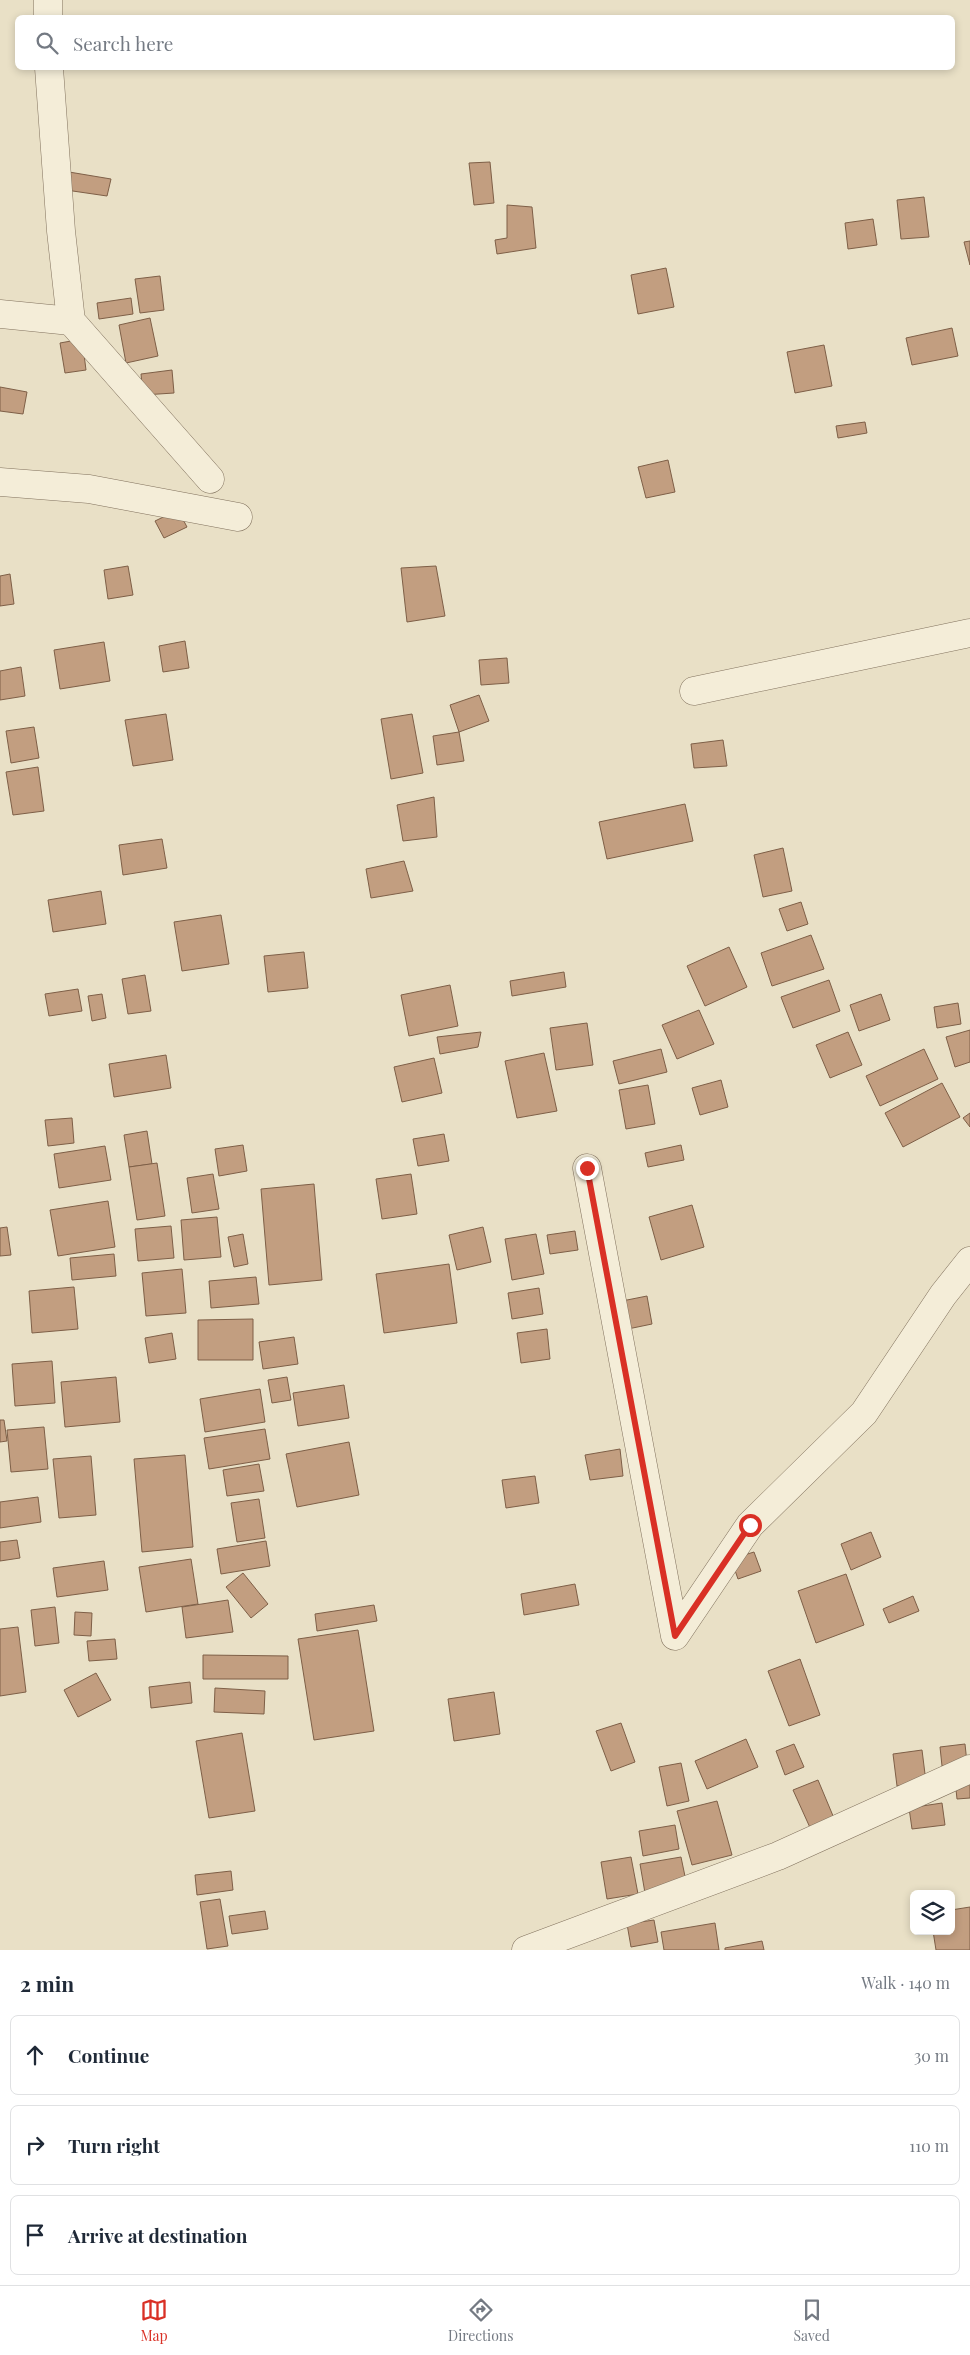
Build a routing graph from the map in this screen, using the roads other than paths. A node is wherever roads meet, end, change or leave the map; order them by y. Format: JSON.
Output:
{"nodes":[{"id":1,"x":48,"y":0,"type":"edge"},
{"id":2,"x":48,"y":15,"type":"edge"},
{"id":3,"x":50,"y":70,"type":"edge"},
{"id":4,"x":0,"y":314,"type":"edge"},
{"id":5,"x":71,"y":321,"type":"junction"},
{"id":6,"x":210,"y":479,"type":"dead end"},
{"id":7,"x":0,"y":482,"type":"edge"},
{"id":8,"x":238,"y":517,"type":"dead end"},
{"id":9,"x":970,"y":634,"type":"edge"},
{"id":10,"x":694,"y":691,"type":"dead end"},
{"id":11,"x":587,"y":1168,"type":"dead end"},
{"id":12,"x":970,"y":1261,"type":"edge"},
{"id":13,"x":970,"y":1769,"type":"edge"},
{"id":14,"x":526,"y":1950,"type":"edge"}],
"edges":[{"from":1,"to":2,"type":"street"},
{"from":3,"to":5,"type":"street"},
{"from":4,"to":5,"type":"street"},
{"from":5,"to":6,"type":"street"},
{"from":7,"to":8,"type":"street"},
{"from":9,"to":10,"type":"street"},
{"from":11,"to":12,"type":"street"},
{"from":13,"to":14,"type":"street"}]}
